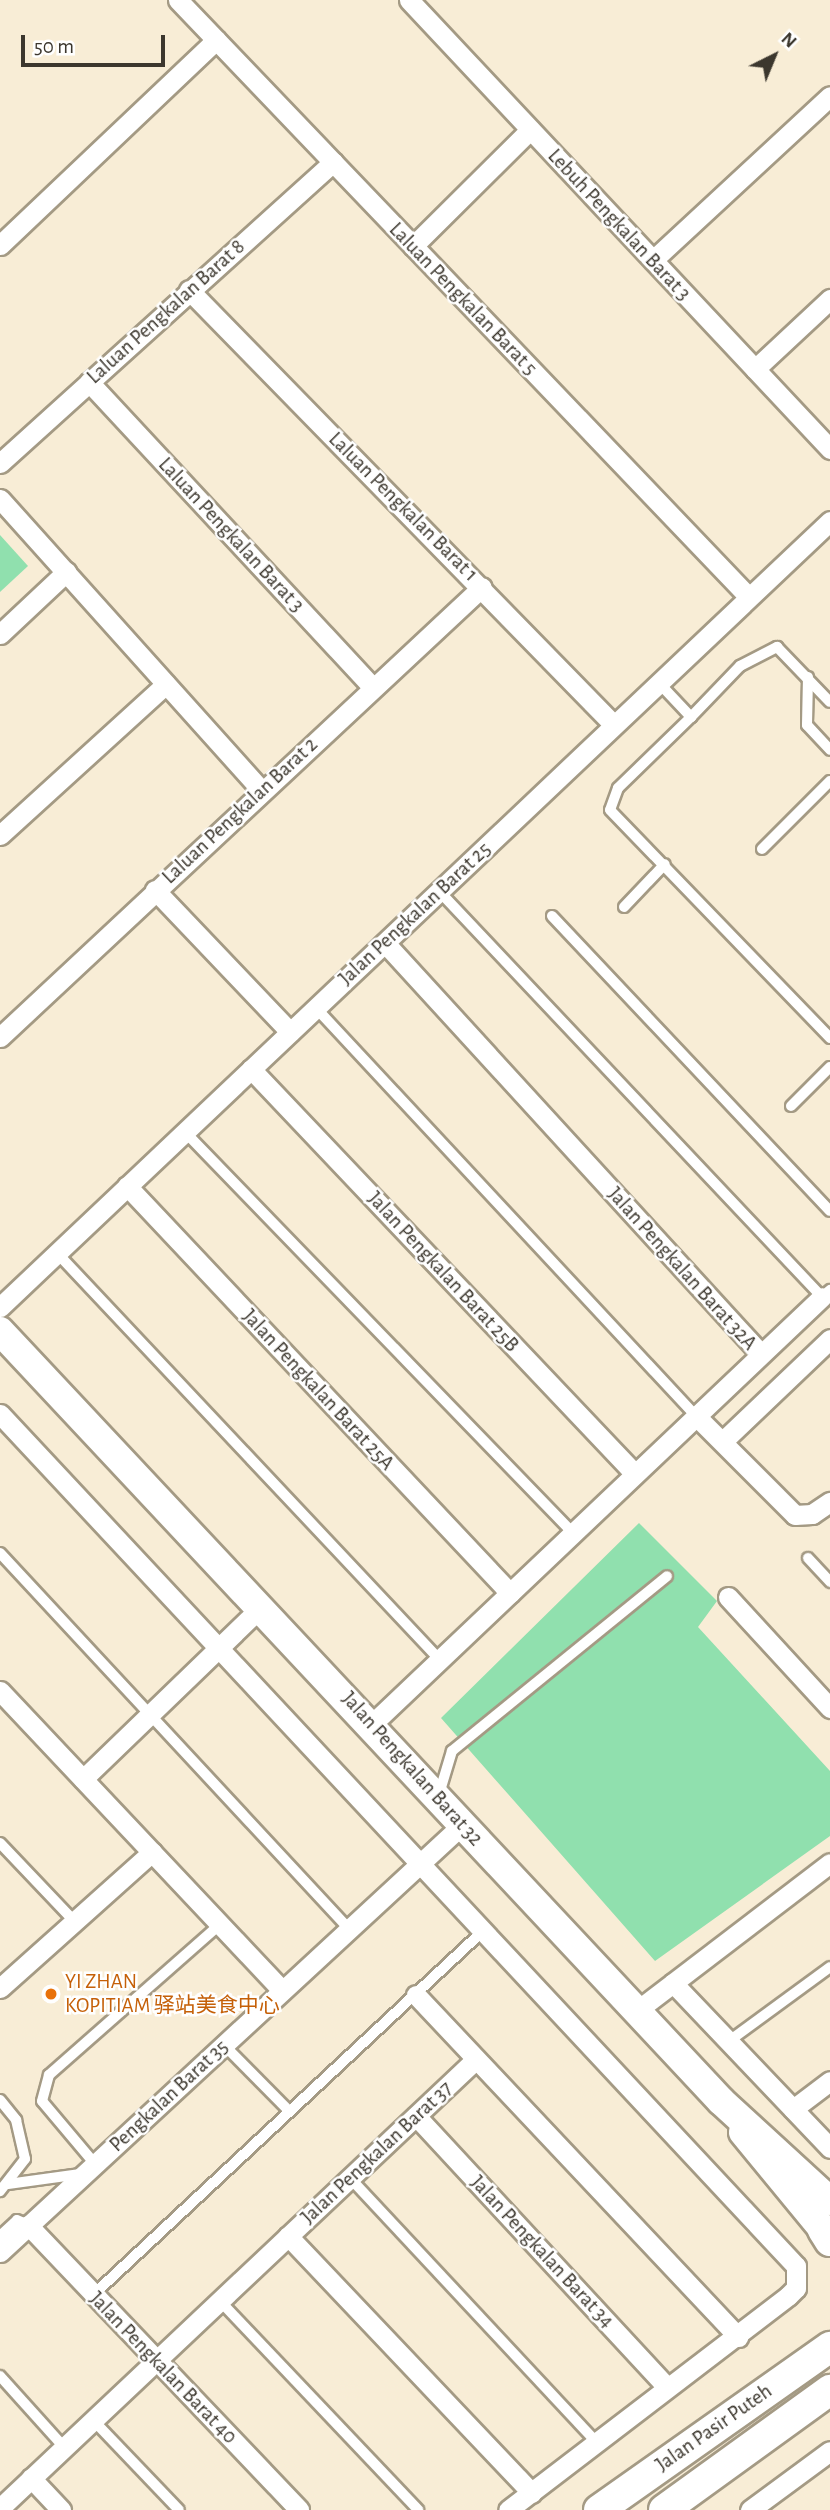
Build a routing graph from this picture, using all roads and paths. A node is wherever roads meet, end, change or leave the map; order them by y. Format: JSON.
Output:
{"nodes":[{"id":1,"x":178,"y":0,"type":"edge"},
{"id":2,"x":409,"y":0,"type":"edge"},
{"id":3,"x":216,"y":40,"type":"junction"},
{"id":4,"x":830,"y":96,"type":"edge"},
{"id":5,"x":530,"y":130,"type":"junction"},
{"id":6,"x":333,"y":162,"type":"junction"},
{"id":7,"x":0,"y":245,"type":"edge"},
{"id":8,"x":413,"y":246,"type":"junction"},
{"id":9,"x":653,"y":260,"type":"junction"},
{"id":10,"x":189,"y":290,"type":"junction"},
{"id":11,"x":830,"y":299,"type":"edge"},
{"id":12,"x":755,"y":369,"type":"junction"},
{"id":13,"x":89,"y":382,"type":"junction"},
{"id":14,"x":830,"y":449,"type":"edge"},
{"id":15,"x":0,"y":463,"type":"edge"},
{"id":16,"x":0,"y":499,"type":"edge"},
{"id":17,"x":830,"y":521,"type":"edge"},
{"id":18,"x":66,"y":572,"type":"junction"},
{"id":19,"x":482,"y":587,"type":"junction"},
{"id":20,"x":749,"y":597,"type":"junction"},
{"id":21,"x":0,"y":635,"type":"edge"},
{"id":22,"x":808,"y":677,"type":"junction"},
{"id":23,"x":659,"y":683,"type":"junction"},
{"id":24,"x":166,"y":684,"type":"junction"},
{"id":25,"x":373,"y":688,"type":"junction"},
{"id":26,"x":830,"y":702,"type":"edge"},
{"id":27,"x":691,"y":717,"type":"junction"},
{"id":28,"x":614,"y":725,"type":"junction"},
{"id":29,"x":830,"y":750,"type":"edge"},
{"id":30,"x":830,"y":781,"type":"edge"},
{"id":31,"x":261,"y":790,"type":"junction"},
{"id":32,"x":0,"y":835,"type":"edge"},
{"id":33,"x":762,"y":849,"type":"dead end"},
{"id":34,"x":664,"y":864,"type":"junction"},
{"id":35,"x":155,"y":890,"type":"junction"},
{"id":36,"x":439,"y":891,"type":"junction"},
{"id":37,"x":624,"y":907,"type":"dead end"},
{"id":38,"x":552,"y":916,"type":"dead end"},
{"id":39,"x":385,"y":943,"type":"junction"},
{"id":40,"x":316,"y":1008,"type":"junction"},
{"id":41,"x":290,"y":1032,"type":"junction"},
{"id":42,"x":0,"y":1037,"type":"edge"},
{"id":43,"x":830,"y":1038,"type":"edge"},
{"id":44,"x":830,"y":1067,"type":"edge"},
{"id":45,"x":251,"y":1069,"type":"junction"},
{"id":46,"x":791,"y":1106,"type":"dead end"},
{"id":47,"x":185,"y":1132,"type":"junction"},
{"id":48,"x":127,"y":1186,"type":"junction"},
{"id":49,"x":830,"y":1211,"type":"edge"},
{"id":50,"x":57,"y":1253,"type":"junction"},
{"id":51,"x":826,"y":1294,"type":"edge"},
{"id":52,"x":0,"y":1307,"type":"edge"},
{"id":53,"x":0,"y":1331,"type":"edge"},
{"id":54,"x":830,"y":1339,"type":"edge"},
{"id":55,"x":761,"y":1354,"type":"junction"},
{"id":56,"x":696,"y":1416,"type":"junction"},
{"id":57,"x":2,"y":1421,"type":"edge"},
{"id":58,"x":723,"y":1441,"type":"junction"},
{"id":59,"x":635,"y":1474,"type":"junction"},
{"id":60,"x":830,"y":1502,"type":"edge"},
{"id":61,"x":573,"y":1533,"type":"junction"},
{"id":62,"x":0,"y":1553,"type":"edge"},
{"id":63,"x":808,"y":1558,"type":"dead end"},
{"id":64,"x":667,"y":1576,"type":"dead end"},
{"id":65,"x":830,"y":1582,"type":"edge"},
{"id":66,"x":510,"y":1593,"type":"junction"},
{"id":67,"x":728,"y":1597,"type":"dead end"},
{"id":68,"x":262,"y":1606,"type":"junction"},
{"id":69,"x":221,"y":1646,"type":"junction"},
{"id":70,"x":440,"y":1660,"type":"junction"},
{"id":71,"x":0,"y":1691,"type":"edge"},
{"id":72,"x":830,"y":1708,"type":"edge"},
{"id":73,"x":152,"y":1713,"type":"junction"},
{"id":74,"x":372,"y":1724,"type":"junction"},
{"id":75,"x":83,"y":1779,"type":"junction"},
{"id":76,"x":439,"y":1798,"type":"junction"},
{"id":77,"x":462,"y":1825,"type":"junction"},
{"id":78,"x":0,"y":1843,"type":"edge"},
{"id":79,"x":152,"y":1852,"type":"junction"},
{"id":80,"x":830,"y":1863,"type":"edge"},
{"id":81,"x":419,"y":1866,"type":"junction"},
{"id":82,"x":75,"y":1922,"type":"junction"},
{"id":83,"x":220,"y":1924,"type":"junction"},
{"id":84,"x":350,"y":1930,"type":"junction"},
{"id":85,"x":483,"y":1931,"type":"junction"},
{"id":86,"x":830,"y":1967,"type":"edge"},
{"id":87,"x":3,"y":1980,"type":"edge"},
{"id":88,"x":673,"y":1983,"type":"junction"},
{"id":89,"x":282,"y":1990,"type":"junction"},
{"id":90,"x":416,"y":1995,"type":"junction"},
{"id":91,"x":639,"y":2009,"type":"junction"},
{"id":92,"x":729,"y":2041,"type":"junction"},
{"id":93,"x":225,"y":2045,"type":"junction"},
{"id":94,"x":475,"y":2060,"type":"junction"},
{"id":95,"x":830,"y":2081,"type":"edge"},
{"id":96,"x":0,"y":2100,"type":"edge"},
{"id":97,"x":721,"y":2101,"type":"junction"},
{"id":98,"x":793,"y":2109,"type":"junction"},
{"id":99,"x":288,"y":2110,"type":"junction"},
{"id":100,"x":416,"y":2116,"type":"junction"},
{"id":101,"x":830,"y":2148,"type":"edge"},
{"id":102,"x":90,"y":2169,"type":"junction"},
{"id":103,"x":350,"y":2178,"type":"junction"},
{"id":104,"x":4,"y":2187,"type":"edge"},
{"id":105,"x":830,"y":2201,"type":"edge"},
{"id":106,"x":28,"y":2225,"type":"junction"},
{"id":107,"x":0,"y":2236,"type":"edge"},
{"id":108,"x":288,"y":2236,"type":"junction"},
{"id":109,"x":828,"y":2236,"type":"edge"},
{"id":110,"x":0,"y":2252,"type":"edge"},
{"id":111,"x":93,"y":2295,"type":"junction"},
{"id":112,"x":220,"y":2301,"type":"junction"},
{"id":113,"x":830,"y":2326,"type":"edge"},
{"id":114,"x":738,"y":2337,"type":"junction"},
{"id":115,"x":818,"y":2354,"type":"edge"},
{"id":116,"x":155,"y":2361,"type":"junction"},
{"id":117,"x":2,"y":2381,"type":"edge"},
{"id":118,"x":667,"y":2387,"type":"junction"},
{"id":119,"x":830,"y":2390,"type":"edge"},
{"id":120,"x":93,"y":2420,"type":"junction"},
{"id":121,"x":595,"y":2441,"type":"junction"},
{"id":122,"x":64,"y":2447,"type":"junction"},
{"id":123,"x":830,"y":2451,"type":"edge"},
{"id":124,"x":31,"y":2478,"type":"junction"},
{"id":125,"x":532,"y":2493,"type":"junction"},
{"id":126,"x":0,"y":2508,"type":"edge"},
{"id":127,"x":61,"y":2510,"type":"edge"},
{"id":128,"x":179,"y":2510,"type":"edge"},
{"id":129,"x":299,"y":2510,"type":"edge"},
{"id":130,"x":418,"y":2510,"type":"edge"},
{"id":131,"x":509,"y":2510,"type":"edge"},
{"id":132,"x":599,"y":2510,"type":"edge"},
{"id":133,"x":664,"y":2510,"type":"edge"},
{"id":134,"x":750,"y":2510,"type":"edge"}],
"edges":[{"from":1,"to":3,"type":"street","name":"Laluan Pengkalan Barat 5"},
{"from":2,"to":5,"type":"street","name":"Lebuh Pengkalan Barat 3"},
{"from":3,"to":6,"type":"street","name":"Laluan Pengkalan Barat 5"},
{"from":3,"to":7,"type":"street"},
{"from":4,"to":9,"type":"street"},
{"from":5,"to":8,"type":"street"},
{"from":5,"to":9,"type":"street","name":"Lebuh Pengkalan Barat 3"},
{"from":6,"to":8,"type":"street","name":"Laluan Pengkalan Barat 5"},
{"from":6,"to":10,"type":"street","name":"Laluan Pengkalan Barat 8"},
{"from":8,"to":20,"type":"street","name":"Laluan Pengkalan Barat 5"},
{"from":9,"to":12,"type":"street","name":"Lebuh Pengkalan Barat 3"},
{"from":10,"to":13,"type":"street","name":"Laluan Pengkalan Barat 8"},
{"from":10,"to":19,"type":"street","name":"Laluan Pengkalan Barat 1"},
{"from":11,"to":12,"type":"street"},
{"from":12,"to":14,"type":"street","name":"Lebuh Pengkalan Barat 3"},
{"from":13,"to":15,"type":"street","name":"Laluan Pengkalan Barat 8"},
{"from":13,"to":25,"type":"street","name":"Laluan Pengkalan Barat 3"},
{"from":16,"to":18,"type":"street"},
{"from":17,"to":20,"type":"street","name":"Jalan Pengkalan Barat 25"},
{"from":18,"to":21,"type":"street"},
{"from":18,"to":24,"type":"street"},
{"from":19,"to":25,"type":"street","name":"Laluan Pengkalan Barat 2"},
{"from":19,"to":28,"type":"street","name":"Laluan Pengkalan Barat 1"},
{"from":20,"to":23,"type":"street","name":"Jalan Pengkalan Barat 25"},
{"from":22,"to":26,"type":"lane"},
{"from":22,"to":27,"type":"lane"},
{"from":22,"to":29,"type":"lane"},
{"from":23,"to":27,"type":"lane"},
{"from":23,"to":28,"type":"street","name":"Jalan Pengkalan Barat 25"},
{"from":24,"to":31,"type":"street"},
{"from":24,"to":32,"type":"street"},
{"from":25,"to":31,"type":"street","name":"Laluan Pengkalan Barat 2"},
{"from":27,"to":34,"type":"lane"},
{"from":28,"to":36,"type":"street","name":"Jalan Pengkalan Barat 25"},
{"from":30,"to":33,"type":"lane"},
{"from":31,"to":35,"type":"street","name":"Laluan Pengkalan Barat 2"},
{"from":34,"to":37,"type":"lane"},
{"from":34,"to":43,"type":"lane"},
{"from":35,"to":41,"type":"street"},
{"from":35,"to":42,"type":"street","name":"Laluan Pengkalan Barat 2"},
{"from":36,"to":39,"type":"street","name":"Jalan Pengkalan Barat 25"},
{"from":36,"to":51,"type":"lane"},
{"from":38,"to":49,"type":"lane"},
{"from":39,"to":40,"type":"street","name":"Jalan Pengkalan Barat 25"},
{"from":39,"to":55,"type":"street","name":"Jalan Pengkalan Barat 32A"},
{"from":40,"to":41,"type":"street","name":"Jalan Pengkalan Barat 25"},
{"from":40,"to":56,"type":"lane"},
{"from":41,"to":45,"type":"street","name":"Jalan Pengkalan Barat 25"},
{"from":44,"to":46,"type":"lane"},
{"from":45,"to":47,"type":"street","name":"Jalan Pengkalan Barat 25"},
{"from":45,"to":59,"type":"street","name":"Jalan Pengkalan Barat 25B"},
{"from":47,"to":48,"type":"street","name":"Jalan Pengkalan Barat 25"},
{"from":47,"to":61,"type":"lane"},
{"from":48,"to":50,"type":"street","name":"Jalan Pengkalan Barat 25"},
{"from":48,"to":66,"type":"street","name":"Jalan Pengkalan Barat 25A"},
{"from":50,"to":52,"type":"street","name":"Jalan Pengkalan Barat 25"},
{"from":50,"to":70,"type":"lane"},
{"from":51,"to":55,"type":"street"},
{"from":53,"to":68,"type":"street","name":"Jalan Pengkalan Barat 32"},
{"from":54,"to":58,"type":"street"},
{"from":55,"to":56,"type":"street","name":"Jalan Pengkalan Barat 32A"},
{"from":56,"to":58,"type":"street"},
{"from":56,"to":59,"type":"street","name":"Jalan Pengkalan Barat 32A"},
{"from":57,"to":69,"type":"street"},
{"from":58,"to":60,"type":"street"},
{"from":59,"to":61,"type":"street","name":"Jalan Pengkalan Barat 32A"},
{"from":61,"to":66,"type":"street","name":"Jalan Pengkalan Barat 32A"},
{"from":62,"to":73,"type":"lane"},
{"from":63,"to":65,"type":"lane"},
{"from":64,"to":76,"type":"lane"},
{"from":66,"to":70,"type":"street","name":"Jalan Pengkalan Barat 32A"},
{"from":67,"to":72,"type":"street"},
{"from":68,"to":69,"type":"street"},
{"from":68,"to":74,"type":"street","name":"Jalan Pengkalan Barat 32"},
{"from":69,"to":73,"type":"street"},
{"from":69,"to":81,"type":"street"},
{"from":70,"to":74,"type":"street","name":"Jalan Pengkalan Barat 32A"},
{"from":71,"to":75,"type":"street"},
{"from":73,"to":75,"type":"street"},
{"from":73,"to":84,"type":"lane"},
{"from":74,"to":76,"type":"street","name":"Jalan Pengkalan Barat 32"},
{"from":75,"to":79,"type":"street"},
{"from":76,"to":77,"type":"street","name":"Jalan Pengkalan Barat 32"},
{"from":77,"to":81,"type":"street","name":"Pengkalan Barat 35"},
{"from":77,"to":91,"type":"street","name":"Jalan Pengkalan Barat 32"},
{"from":78,"to":82,"type":"lane"},
{"from":79,"to":82,"type":"street"},
{"from":79,"to":83,"type":"street"},
{"from":80,"to":88,"type":"street"},
{"from":81,"to":84,"type":"street","name":"Pengkalan Barat 35"},
{"from":81,"to":85,"type":"street"},
{"from":82,"to":87,"type":"street"},
{"from":83,"to":89,"type":"street"},
{"from":83,"to":102,"type":"lane"},
{"from":84,"to":89,"type":"street","name":"Pengkalan Barat 35"},
{"from":85,"to":90,"type":"lane"},
{"from":85,"to":114,"type":"street"},
{"from":86,"to":92,"type":"lane"},
{"from":88,"to":91,"type":"street"},
{"from":88,"to":92,"type":"street"},
{"from":89,"to":93,"type":"street","name":"Pengkalan Barat 35"},
{"from":90,"to":94,"type":"street"},
{"from":90,"to":99,"type":"lane"},
{"from":91,"to":97,"type":"street","name":"Jalan Pengkalan Barat 32"},
{"from":92,"to":98,"type":"street"},
{"from":93,"to":99,"type":"lane"},
{"from":93,"to":102,"type":"street","name":"Pengkalan Barat 35"},
{"from":94,"to":100,"type":"street","name":"Jalan Pengkalan Barat 37"},
{"from":94,"to":114,"type":"street"},
{"from":95,"to":98,"type":"street"},
{"from":96,"to":104,"type":"lane"},
{"from":97,"to":105,"type":"street","name":"Jalan Pengkalan Barat 32"},
{"from":97,"to":109,"type":"street"},
{"from":98,"to":101,"type":"street"},
{"from":99,"to":111,"type":"lane"},
{"from":100,"to":103,"type":"street","name":"Jalan Pengkalan Barat 37"},
{"from":100,"to":118,"type":"street","name":"Jalan Pengkalan Barat 34"},
{"from":102,"to":104,"type":"lane"},
{"from":102,"to":106,"type":"street","name":"Pengkalan Barat 35"},
{"from":103,"to":108,"type":"street","name":"Jalan Pengkalan Barat 37"},
{"from":103,"to":121,"type":"lane"},
{"from":106,"to":107,"type":"lane"},
{"from":106,"to":110,"type":"street","name":"Pengkalan Barat 35"},
{"from":106,"to":111,"type":"street","name":"Jalan Pengkalan Barat 40"},
{"from":108,"to":112,"type":"street","name":"Jalan Pengkalan Barat 37"},
{"from":108,"to":125,"type":"street"},
{"from":111,"to":116,"type":"street","name":"Jalan Pengkalan Barat 40"},
{"from":112,"to":116,"type":"street","name":"Jalan Pengkalan Barat 37"},
{"from":112,"to":130,"type":"lane"},
{"from":113,"to":115,"type":"main road"},
{"from":114,"to":118,"type":"street"},
{"from":115,"to":132,"type":"main road","name":"Jalan Pasir Puteh"},
{"from":116,"to":120,"type":"street","name":"Jalan Pengkalan Barat 37"},
{"from":116,"to":129,"type":"street","name":"Jalan Pengkalan Barat 40"},
{"from":117,"to":122,"type":"lane"},
{"from":118,"to":121,"type":"street"},
{"from":119,"to":133,"type":"main road","name":"Jalan Pasir Puteh"},
{"from":120,"to":122,"type":"street","name":"Jalan Pengkalan Barat 37"},
{"from":120,"to":128,"type":"lane"},
{"from":121,"to":125,"type":"street"},
{"from":122,"to":124,"type":"street","name":"Jalan Pengkalan Barat 37"},
{"from":123,"to":134,"type":"street"},
{"from":124,"to":126,"type":"street","name":"Jalan Pengkalan Barat 37"},
{"from":124,"to":127,"type":"street"},
{"from":125,"to":131,"type":"street"}]}
